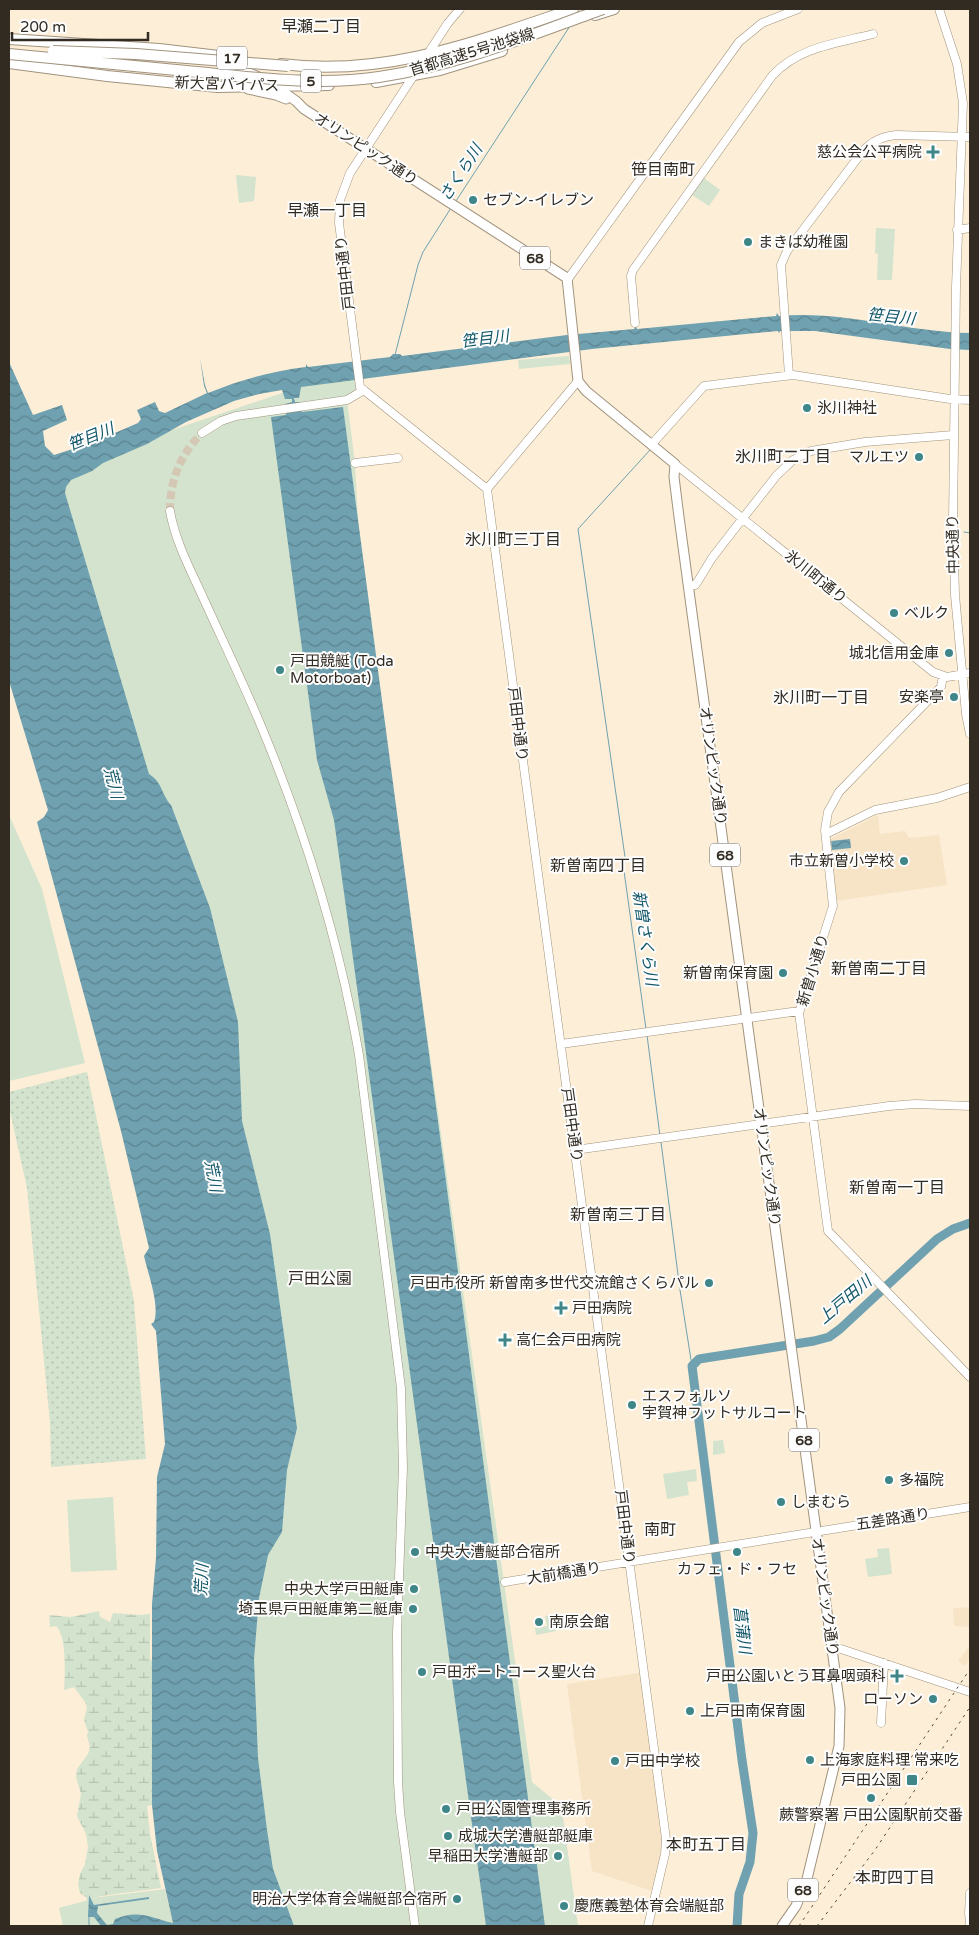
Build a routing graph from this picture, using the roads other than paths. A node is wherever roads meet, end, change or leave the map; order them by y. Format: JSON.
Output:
{"nodes":[{"id":1,"x":460,"y":9,"type":"edge"},
{"id":2,"x":573,"y":9,"type":"edge"},
{"id":3,"x":586,"y":9,"type":"edge"},
{"id":4,"x":603,"y":9,"type":"edge"},
{"id":5,"x":614,"y":9,"type":"edge"},
{"id":6,"x":798,"y":9,"type":"edge"},
{"id":7,"x":939,"y":9,"type":"edge"},
{"id":8,"x":873,"y":34,"type":"dead end"},
{"id":9,"x":9,"y":39,"type":"edge"},
{"id":10,"x":9,"y":47,"type":"edge"},
{"id":11,"x":9,"y":54,"type":"edge"},
{"id":12,"x":203,"y":54,"type":"junction"},
{"id":13,"x":53,"y":55,"type":"junction"},
{"id":14,"x":428,"y":55,"type":"junction"},
{"id":15,"x":12,"y":64,"type":"edge"},
{"id":16,"x":313,"y":67,"type":"junction"},
{"id":17,"x":413,"y":77,"type":"junction"},
{"id":18,"x":318,"y":86,"type":"junction"},
{"id":19,"x":276,"y":87,"type":"junction"},
{"id":20,"x":238,"y":88,"type":"junction"},
{"id":21,"x":304,"y":109,"type":"junction"},
{"id":22,"x":966,"y":138,"type":"edge"},
{"id":23,"x":366,"y":149,"type":"junction"},
{"id":24,"x":970,"y":228,"type":"edge"},
{"id":25,"x":958,"y":230,"type":"junction"},
{"id":26,"x":568,"y":279,"type":"junction"},
{"id":27,"x":635,"y":323,"type":"dead end"},
{"id":28,"x":789,"y":375,"type":"junction"},
{"id":29,"x":578,"y":381,"type":"junction"},
{"id":30,"x":364,"y":390,"type":"junction"},
{"id":31,"x":954,"y":399,"type":"junction"},
{"id":32,"x":970,"y":400,"type":"edge"},
{"id":33,"x":202,"y":433,"type":"tunnel mouth"},
{"id":34,"x":953,"y":435,"type":"junction"},
{"id":35,"x":652,"y":444,"type":"junction"},
{"id":36,"x":398,"y":458,"type":"dead end"},
{"id":37,"x":355,"y":463,"type":"dead end"},
{"id":38,"x":675,"y":464,"type":"junction"},
{"id":39,"x":487,"y":489,"type":"junction"},
{"id":40,"x":170,"y":512,"type":"tunnel mouth"},
{"id":41,"x":743,"y":518,"type":"junction"},
{"id":42,"x":689,"y":586,"type":"junction"},
{"id":43,"x":966,"y":674,"type":"edge"},
{"id":44,"x":943,"y":676,"type":"junction"},
{"id":45,"x":970,"y":734,"type":"edge"},
{"id":46,"x":970,"y":787,"type":"edge"},
{"id":47,"x":826,"y":834,"type":"junction"},
{"id":48,"x":799,"y":1011,"type":"junction"},
{"id":49,"x":747,"y":1018,"type":"junction"},
{"id":50,"x":561,"y":1044,"type":"junction"},
{"id":51,"x":970,"y":1106,"type":"edge"},
{"id":52,"x":813,"y":1116,"type":"junction"},
{"id":53,"x":761,"y":1123,"type":"junction"},
{"id":54,"x":575,"y":1150,"type":"junction"},
{"id":55,"x":970,"y":1377,"type":"edge"},
{"id":56,"x":970,"y":1507,"type":"edge"},
{"id":57,"x":817,"y":1532,"type":"junction"},
{"id":58,"x":629,"y":1562,"type":"junction"},
{"id":59,"x":504,"y":1582,"type":"dead end"},
{"id":60,"x":832,"y":1646,"type":"junction"},
{"id":61,"x":884,"y":1663,"type":"junction"},
{"id":62,"x":970,"y":1692,"type":"edge"},
{"id":63,"x":881,"y":1723,"type":"dead end"},
{"id":64,"x":970,"y":1893,"type":"edge"},
{"id":65,"x":415,"y":1926,"type":"edge"},
{"id":66,"x":648,"y":1926,"type":"edge"},
{"id":67,"x":782,"y":1926,"type":"edge"},
{"id":68,"x":970,"y":1926,"type":"edge"}],
"edges":[{"from":1,"to":14,"type":"street","name":"戸田中通り"},
{"from":2,"to":14,"type":"highway","name":"新大宮バイパス","number":"17"},
{"from":3,"to":13,"type":"highway","name":"首都高速5号池袋線","number":"5","bridge":true},
{"from":4,"to":13,"type":"highway","name":"首都高速5号池袋線","number":"5","bridge":true},
{"from":5,"to":17,"type":"highway","name":"新大宮バイパス","number":"17"},
{"from":6,"to":26,"type":"street"},
{"from":7,"to":22,"type":"street"},
{"from":8,"to":27,"type":"street"},
{"from":9,"to":12,"type":"highway","name":"新大宮バイパス","number":"17"},
{"from":10,"to":13,"type":"highway","name":"首都高速5号池袋線","number":"5"},
{"from":11,"to":13,"type":"highway","name":"首都高速5号池袋線","number":"5","bridge":true},
{"from":12,"to":16,"type":"highway","name":"新大宮バイパス","number":"17"},
{"from":12,"to":19,"type":"main road","name":"オリンピック通り","number":"68"},
{"from":13,"to":16,"type":"highway","bridge":true},
{"from":13,"to":18,"type":"highway","bridge":true},
{"from":14,"to":16,"type":"highway","name":"新大宮バイパス","number":"17"},
{"from":14,"to":17,"type":"street","name":"戸田中通り"},
{"from":15,"to":20,"type":"highway","name":"新大宮バイパス","number":"17"},
{"from":17,"to":18,"type":"highway","name":"新大宮バイパス","number":"17"},
{"from":17,"to":23,"type":"street","name":"戸田中通り"},
{"from":18,"to":19,"type":"highway","name":"新大宮バイパス","number":"17"},
{"from":19,"to":20,"type":"highway","name":"新大宮バイパス","number":"17"},
{"from":19,"to":21,"type":"main road","name":"オリンピック通り","number":"68"},
{"from":20,"to":21,"type":"main road","number":"68"},
{"from":21,"to":23,"type":"main road","name":"オリンピック通り","number":"68"},
{"from":22,"to":25,"type":"street"},
{"from":22,"to":28,"type":"street"},
{"from":23,"to":26,"type":"main road","name":"オリンピック通り","number":"68"},
{"from":23,"to":30,"type":"street","name":"戸田中通り"},
{"from":24,"to":25,"type":"street"},
{"from":25,"to":31,"type":"street","name":"中央通り"},
{"from":26,"to":29,"type":"main road","number":"68"},
{"from":28,"to":31,"type":"street"},
{"from":28,"to":35,"type":"street"},
{"from":29,"to":35,"type":"main road"},
{"from":29,"to":39,"type":"street"},
{"from":30,"to":33,"type":"street"},
{"from":30,"to":39,"type":"street"},
{"from":31,"to":32,"type":"street"},
{"from":31,"to":34,"type":"street","name":"中央通り"},
{"from":34,"to":41,"type":"street"},
{"from":34,"to":43,"type":"street","name":"中央通り"},
{"from":35,"to":38,"type":"main road"},
{"from":36,"to":37,"type":"street"},
{"from":38,"to":41,"type":"street","name":"氷川町通り"},
{"from":38,"to":42,"type":"main road","name":"オリンピック通り","number":"68"},
{"from":39,"to":50,"type":"street","name":"戸田中通り"},
{"from":40,"to":65,"type":"street"},
{"from":41,"to":42,"type":"street"},
{"from":41,"to":44,"type":"street","name":"氷川町通り"},
{"from":42,"to":49,"type":"main road","name":"オリンピック通り","number":"68"},
{"from":43,"to":44,"type":"street"},
{"from":43,"to":45,"type":"street","name":"中央通り"},
{"from":44,"to":47,"type":"street","name":"新曽小通り"},
{"from":46,"to":47,"type":"street"},
{"from":47,"to":48,"type":"street","name":"新曽小通り"},
{"from":48,"to":49,"type":"street"},
{"from":48,"to":52,"type":"street","name":"新曽小通り"},
{"from":49,"to":50,"type":"street"},
{"from":49,"to":53,"type":"main road","name":"オリンピック通り","number":"68"},
{"from":50,"to":54,"type":"street","name":"戸田中通り"},
{"from":51,"to":52,"type":"street"},
{"from":52,"to":53,"type":"street"},
{"from":52,"to":55,"type":"street","name":"新曽小通り"},
{"from":53,"to":54,"type":"street"},
{"from":53,"to":57,"type":"main road","name":"オリンピック通り","number":"68"},
{"from":54,"to":58,"type":"street","name":"戸田中通り"},
{"from":56,"to":57,"type":"street","name":"五差路通り"},
{"from":57,"to":58,"type":"street","name":"大前橋通り"},
{"from":57,"to":60,"type":"main road","name":"オリンピック通り","number":"68"},
{"from":58,"to":59,"type":"street","name":"大前橋通り"},
{"from":58,"to":66,"type":"street","name":"戸田中通り"},
{"from":60,"to":61,"type":"street"},
{"from":60,"to":67,"type":"main road","name":"オリンピック通り","number":"68"},
{"from":61,"to":62,"type":"street"},
{"from":61,"to":63,"type":"street"},
{"from":64,"to":68,"type":"street"}]}
